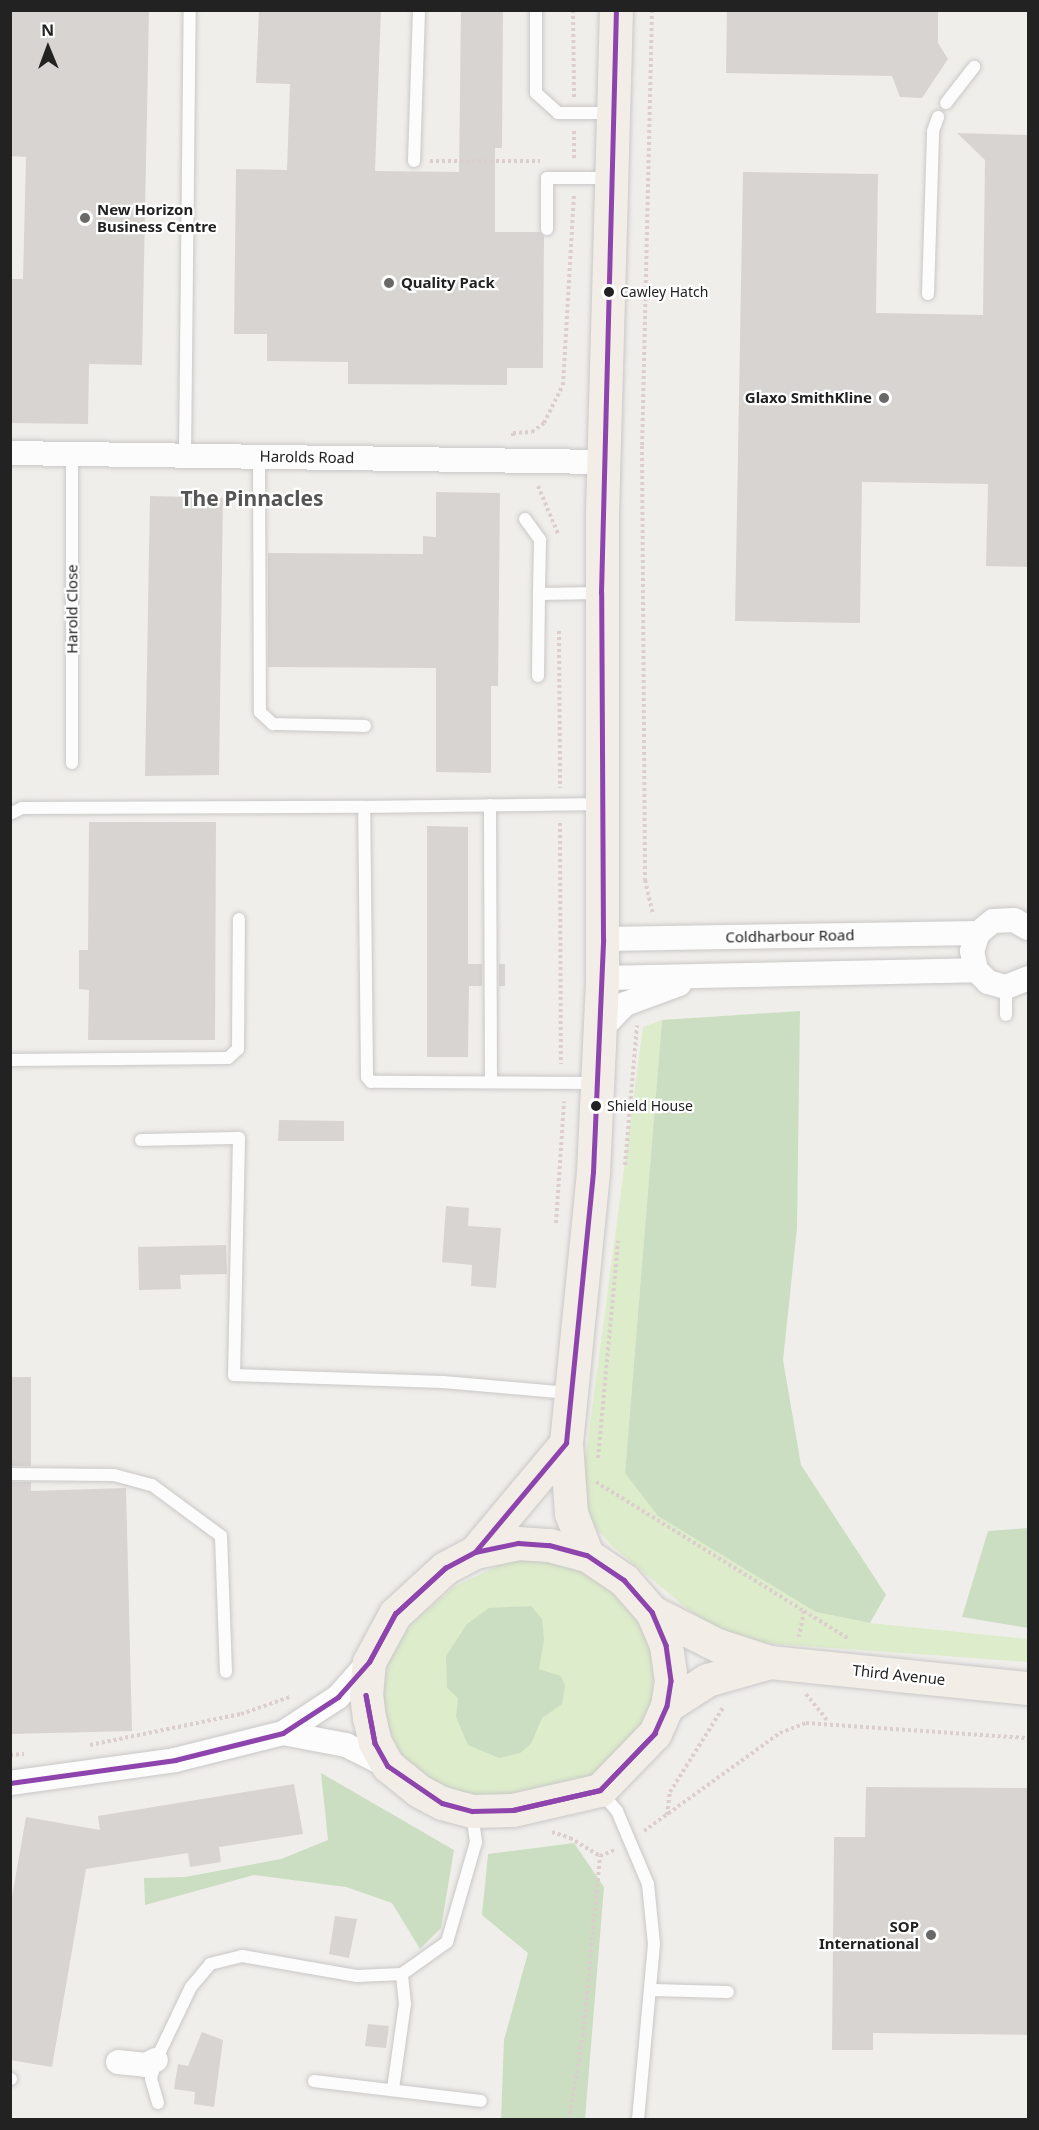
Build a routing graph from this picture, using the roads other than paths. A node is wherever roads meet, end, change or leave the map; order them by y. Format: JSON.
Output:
{"nodes":[{"id":1,"x":190,"y":10,"type":"edge"},
{"id":2,"x":419,"y":10,"type":"edge"},
{"id":3,"x":536,"y":10,"type":"edge"},
{"id":4,"x":616,"y":10,"type":"edge"},
{"id":5,"x":974,"y":67,"type":"dead end"},
{"id":6,"x":946,"y":103,"type":"dead end"},
{"id":7,"x":612,"y":114,"type":"junction"},
{"id":8,"x":938,"y":117,"type":"dead end"},
{"id":9,"x":414,"y":160,"type":"road end"},
{"id":10,"x":609,"y":178,"type":"junction"},
{"id":11,"x":547,"y":229,"type":"dead end"},
{"id":12,"x":928,"y":294,"type":"dead end"},
{"id":13,"x":10,"y":453,"type":"edge"},
{"id":14,"x":72,"y":454,"type":"junction"},
{"id":15,"x":185,"y":456,"type":"junction"},
{"id":16,"x":260,"y":457,"type":"junction"},
{"id":17,"x":603,"y":462,"type":"junction"},
{"id":18,"x":525,"y":519,"type":"dead end"},
{"id":19,"x":601,"y":593,"type":"junction"},
{"id":20,"x":539,"y":594,"type":"junction"},
{"id":21,"x":538,"y":676,"type":"dead end"},
{"id":22,"x":365,"y":726,"type":"dead end"},
{"id":23,"x":72,"y":763,"type":"dead end"},
{"id":24,"x":603,"y":804,"type":"junction"},
{"id":25,"x":490,"y":806,"type":"junction"},
{"id":26,"x":364,"y":807,"type":"junction"},
{"id":27,"x":10,"y":814,"type":"edge"},
{"id":28,"x":239,"y":919,"type":"dead end"},
{"id":29,"x":1029,"y":928,"type":"edge"},
{"id":30,"x":978,"y":933,"type":"junction"},
{"id":31,"x":603,"y":939,"type":"junction"},
{"id":32,"x":976,"y":970,"type":"junction"},
{"id":33,"x":713,"y":975,"type":"junction"},
{"id":34,"x":602,"y":978,"type":"junction"},
{"id":35,"x":1029,"y":978,"type":"edge"},
{"id":36,"x":1006,"y":987,"type":"junction"},
{"id":37,"x":1006,"y":1015,"type":"dead end"},
{"id":38,"x":599,"y":1031,"type":"junction"},
{"id":39,"x":10,"y":1060,"type":"edge"},
{"id":40,"x":491,"y":1082,"type":"junction"},
{"id":41,"x":581,"y":1084,"type":"junction"},
{"id":42,"x":141,"y":1140,"type":"dead end"},
{"id":43,"x":571,"y":1393,"type":"junction"},
{"id":44,"x":566,"y":1443,"type":"junction"},
{"id":45,"x":10,"y":1474,"type":"edge"},
{"id":46,"x":475,"y":1552,"type":"junction"},
{"id":47,"x":587,"y":1555,"type":"junction"},
{"id":48,"x":652,"y":1612,"type":"junction"},
{"id":49,"x":369,"y":1662,"type":"junction"},
{"id":50,"x":770,"y":1662,"type":"junction"},
{"id":51,"x":226,"y":1672,"type":"dead end"},
{"id":52,"x":1029,"y":1688,"type":"edge"},
{"id":53,"x":667,"y":1706,"type":"junction"},
{"id":54,"x":283,"y":1733,"type":"junction"},
{"id":55,"x":388,"y":1766,"type":"junction"},
{"id":56,"x":10,"y":1783,"type":"edge"},
{"id":57,"x":600,"y":1790,"type":"junction"},
{"id":58,"x":472,"y":1811,"type":"junction"},
{"id":59,"x":402,"y":1974,"type":"junction"},
{"id":60,"x":650,"y":1990,"type":"junction"},
{"id":61,"x":728,"y":1992,"type":"dead end"},
{"id":62,"x":156,"y":2060,"type":"junction"},
{"id":63,"x":118,"y":2062,"type":"dead end"},
{"id":64,"x":314,"y":2081,"type":"dead end"},
{"id":65,"x":393,"y":2089,"type":"junction"},
{"id":66,"x":481,"y":2101,"type":"dead end"},
{"id":67,"x":158,"y":2103,"type":"dead end"},
{"id":68,"x":638,"y":2120,"type":"edge"}],
"edges":[{"from":1,"to":15,"type":"lane"},
{"from":2,"to":9,"type":"lane"},
{"from":3,"to":7,"type":"lane"},
{"from":4,"to":7,"type":"main road"},
{"from":5,"to":6,"type":"lane"},
{"from":7,"to":10,"type":"main road"},
{"from":8,"to":12,"type":"lane"},
{"from":10,"to":11,"type":"lane"},
{"from":10,"to":17,"type":"main road"},
{"from":13,"to":14,"type":"street","name":"Harolds Road"},
{"from":14,"to":15,"type":"street","name":"Harolds Road"},
{"from":14,"to":23,"type":"lane","name":"Harold Close"},
{"from":15,"to":16,"type":"street","name":"Harolds Road"},
{"from":16,"to":17,"type":"street","name":"Harolds Road"},
{"from":16,"to":22,"type":"lane"},
{"from":17,"to":19,"type":"main road"},
{"from":18,"to":20,"type":"lane"},
{"from":19,"to":20,"type":"lane"},
{"from":19,"to":24,"type":"main road"},
{"from":20,"to":21,"type":"lane"},
{"from":24,"to":25,"type":"lane"},
{"from":24,"to":31,"type":"main road"},
{"from":25,"to":26,"type":"lane"},
{"from":25,"to":40,"type":"lane"},
{"from":26,"to":27,"type":"lane"},
{"from":26,"to":40,"type":"lane"},
{"from":28,"to":39,"type":"lane"},
{"from":29,"to":30,"type":"street","name":"Coldharbour Road"},
{"from":30,"to":31,"type":"street","name":"Coldharbour Road"},
{"from":30,"to":32,"type":"street"},
{"from":31,"to":34,"type":"main road"},
{"from":32,"to":33,"type":"street"},
{"from":32,"to":36,"type":"street"},
{"from":33,"to":34,"type":"street"},
{"from":33,"to":38,"type":"street"},
{"from":34,"to":38,"type":"main road"},
{"from":35,"to":36,"type":"street"},
{"from":36,"to":37,"type":"lane"},
{"from":38,"to":41,"type":"main road"},
{"from":40,"to":41,"type":"lane"},
{"from":41,"to":43,"type":"main road"},
{"from":42,"to":43,"type":"lane"},
{"from":43,"to":44,"type":"main road"},
{"from":44,"to":46,"type":"main road"},
{"from":44,"to":47,"type":"main road"},
{"from":45,"to":51,"type":"lane"},
{"from":46,"to":47,"type":"main road"},
{"from":46,"to":49,"type":"main road"},
{"from":47,"to":48,"type":"main road"},
{"from":48,"to":50,"type":"main road","name":"Third Avenue"},
{"from":48,"to":53,"type":"main road"},
{"from":49,"to":54,"type":"street"},
{"from":49,"to":55,"type":"main road"},
{"from":50,"to":52,"type":"main road","name":"Third Avenue"},
{"from":50,"to":53,"type":"main road","name":"Third Avenue"},
{"from":53,"to":57,"type":"main road"},
{"from":54,"to":55,"type":"street"},
{"from":54,"to":56,"type":"street"},
{"from":55,"to":58,"type":"main road"},
{"from":57,"to":58,"type":"main road"},
{"from":57,"to":60,"type":"lane"},
{"from":58,"to":59,"type":"lane"},
{"from":59,"to":62,"type":"lane"},
{"from":59,"to":65,"type":"lane"},
{"from":60,"to":61,"type":"lane"},
{"from":60,"to":68,"type":"lane"},
{"from":62,"to":63,"type":"street"},
{"from":62,"to":67,"type":"lane"},
{"from":64,"to":65,"type":"lane"},
{"from":65,"to":66,"type":"lane"}]}
